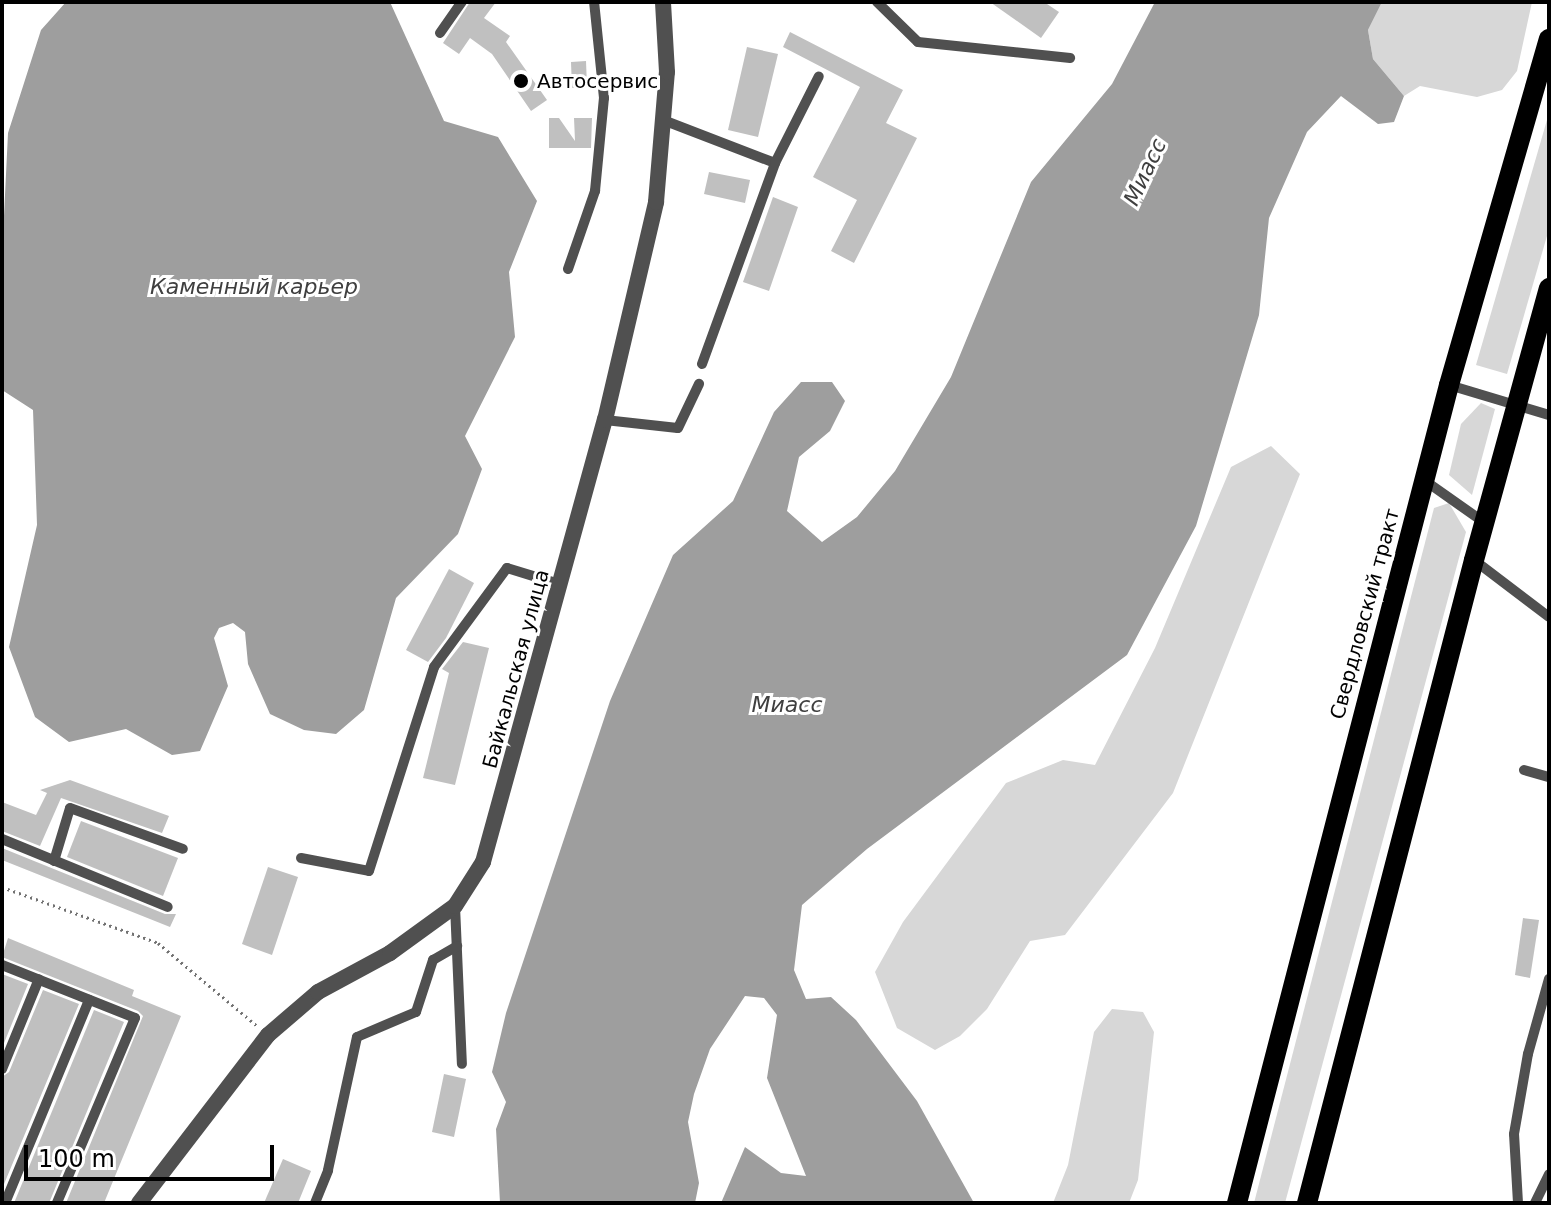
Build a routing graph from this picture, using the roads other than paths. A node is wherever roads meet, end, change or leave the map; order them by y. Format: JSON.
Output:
{"nodes":[{"id":1,"x":462,"y":2,"type":"edge"},
{"id":2,"x":594,"y":2,"type":"edge"},
{"id":3,"x":663,"y":2,"type":"edge"},
{"id":4,"x":877,"y":2,"type":"edge"},
{"id":5,"x":440,"y":33,"type":"dead end"},
{"id":6,"x":1549,"y":39,"type":"edge"},
{"id":7,"x":1070,"y":58,"type":"dead end"},
{"id":8,"x":819,"y":76,"type":"dead end"},
{"id":9,"x":663,"y":120,"type":"junction"},
{"id":10,"x":775,"y":163,"type":"junction"},
{"id":11,"x":568,"y":269,"type":"dead end"},
{"id":12,"x":1549,"y":288,"type":"edge"},
{"id":13,"x":702,"y":364,"type":"dead end"},
{"id":14,"x":699,"y":384,"type":"dead end"},
{"id":15,"x":1449,"y":385,"type":"junction"},
{"id":16,"x":1517,"y":404,"type":"junction"},
{"id":17,"x":1549,"y":415,"type":"edge"},
{"id":18,"x":605,"y":420,"type":"junction"},
{"id":19,"x":1424,"y":480,"type":"junction"},
{"id":20,"x":1485,"y":523,"type":"junction"},
{"id":21,"x":1474,"y":560,"type":"junction"},
{"id":22,"x":559,"y":584,"type":"junction"},
{"id":23,"x":1549,"y":617,"type":"edge"},
{"id":24,"x":1524,"y":770,"type":"dead end"},
{"id":25,"x":1549,"y":777,"type":"edge"},
{"id":26,"x":2,"y":839,"type":"edge"},
{"id":27,"x":183,"y":849,"type":"dead end"},
{"id":28,"x":301,"y":858,"type":"dead end"},
{"id":29,"x":54,"y":861,"type":"junction"},
{"id":30,"x":455,"y":906,"type":"junction"},
{"id":31,"x":168,"y":907,"type":"dead end"},
{"id":32,"x":457,"y":946,"type":"junction"},
{"id":33,"x":2,"y":965,"type":"edge"},
{"id":34,"x":39,"y":979,"type":"junction"},
{"id":35,"x":1549,"y":979,"type":"edge"},
{"id":36,"x":89,"y":1000,"type":"junction"},
{"id":37,"x":462,"y":1064,"type":"dead end"},
{"id":38,"x":2,"y":1069,"type":"edge"},
{"id":39,"x":1549,"y":1174,"type":"edge"},
{"id":40,"x":5,"y":1203,"type":"edge"},
{"id":41,"x":57,"y":1203,"type":"edge"},
{"id":42,"x":139,"y":1203,"type":"edge"},
{"id":43,"x":315,"y":1203,"type":"edge"},
{"id":44,"x":1237,"y":1203,"type":"edge"},
{"id":45,"x":1307,"y":1203,"type":"edge"},
{"id":46,"x":1518,"y":1203,"type":"edge"},
{"id":47,"x":1535,"y":1203,"type":"edge"}],
"edges":[{"from":1,"to":5,"type":"lane"},
{"from":2,"to":11,"type":"lane"},
{"from":3,"to":9,"type":"street","name":"Байкальская улица"},
{"from":4,"to":7,"type":"lane"},
{"from":6,"to":15,"type":"main road","name":"Свердловский тракт"},
{"from":8,"to":10,"type":"lane"},
{"from":9,"to":10,"type":"lane"},
{"from":9,"to":18,"type":"street","name":"Байкальская улица"},
{"from":10,"to":13,"type":"lane"},
{"from":12,"to":16,"type":"main road"},
{"from":14,"to":18,"type":"lane"},
{"from":15,"to":16,"type":"lane"},
{"from":15,"to":19,"type":"main road","name":"Свердловский тракт"},
{"from":16,"to":17,"type":"lane"},
{"from":16,"to":20,"type":"main road"},
{"from":18,"to":22,"type":"street","name":"Байкальская улица"},
{"from":19,"to":20,"type":"lane"},
{"from":19,"to":44,"type":"main road","name":"Свердловский тракт"},
{"from":20,"to":21,"type":"main road"},
{"from":21,"to":23,"type":"lane"},
{"from":21,"to":45,"type":"main road"},
{"from":22,"to":28,"type":"lane"},
{"from":22,"to":30,"type":"street","name":"Байкальская улица"},
{"from":24,"to":25,"type":"lane"},
{"from":26,"to":29,"type":"lane"},
{"from":27,"to":29,"type":"lane"},
{"from":29,"to":31,"type":"lane"},
{"from":30,"to":32,"type":"lane"},
{"from":30,"to":42,"type":"street","name":"Байкальская улица"},
{"from":32,"to":37,"type":"lane"},
{"from":32,"to":43,"type":"lane"},
{"from":33,"to":34,"type":"lane"},
{"from":34,"to":36,"type":"lane"},
{"from":34,"to":38,"type":"lane"},
{"from":35,"to":46,"type":"lane"},
{"from":36,"to":40,"type":"lane"},
{"from":36,"to":41,"type":"lane"},
{"from":39,"to":47,"type":"lane"}]}
